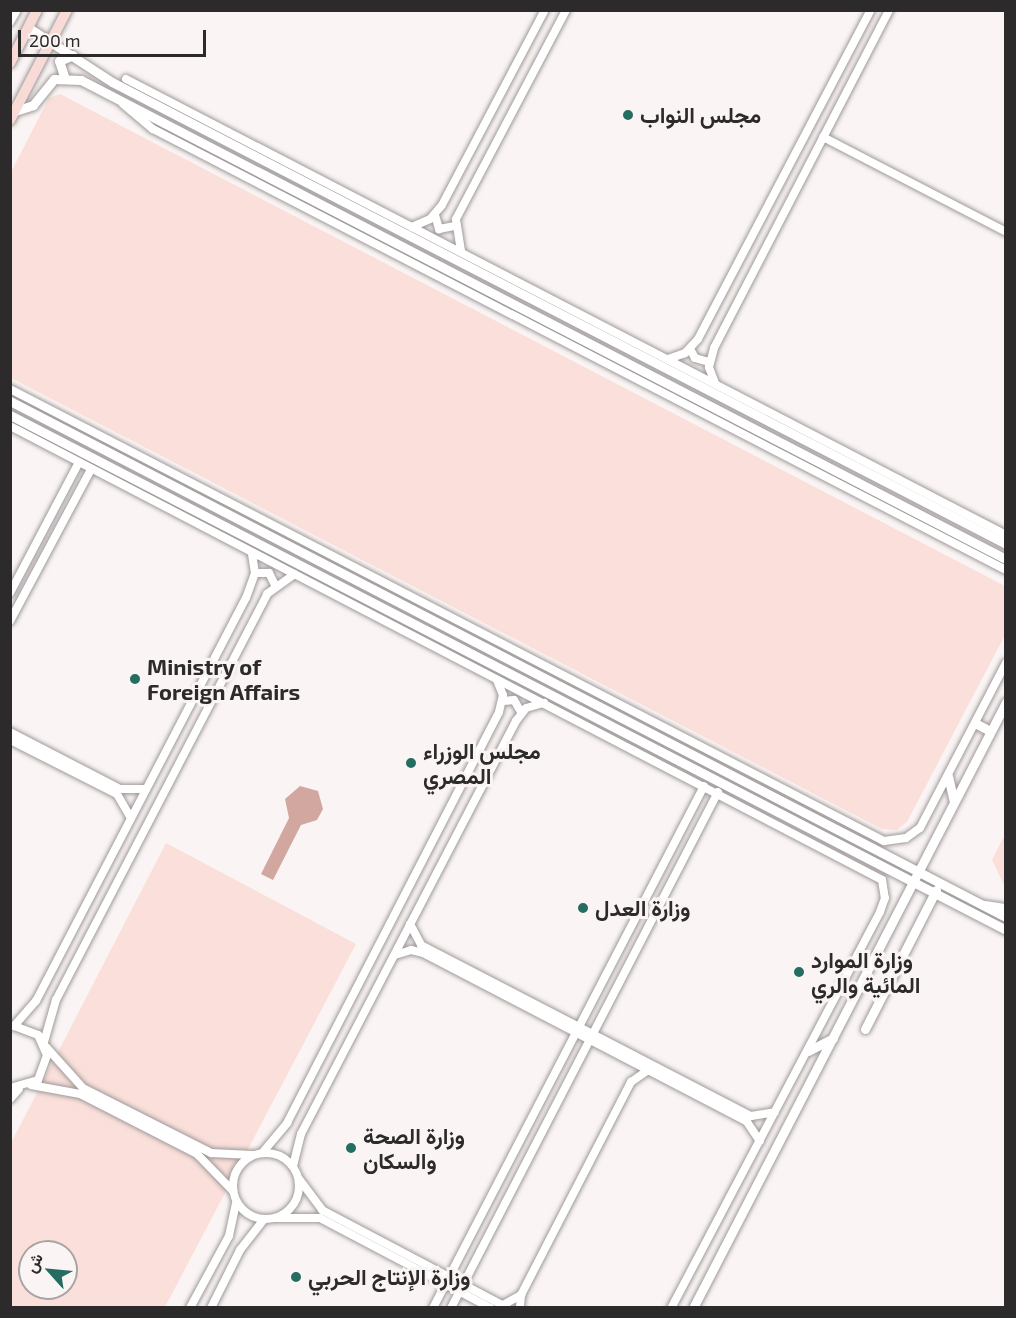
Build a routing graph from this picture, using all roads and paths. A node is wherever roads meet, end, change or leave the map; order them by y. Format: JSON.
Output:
{"nodes":[{"id":1,"x":17,"y":10,"type":"edge"},
{"id":2,"x":38,"y":10,"type":"edge"},
{"id":3,"x":67,"y":10,"type":"edge"},
{"id":4,"x":545,"y":10,"type":"edge"},
{"id":5,"x":566,"y":10,"type":"edge"},
{"id":6,"x":871,"y":10,"type":"edge"},
{"id":7,"x":889,"y":10,"type":"edge"},
{"id":8,"x":10,"y":22,"type":"edge"},
{"id":9,"x":29,"y":28,"type":"junction"},
{"id":10,"x":52,"y":39,"type":"junction"},
{"id":11,"x":73,"y":56,"type":"junction"},
{"id":12,"x":10,"y":63,"type":"edge"},
{"id":13,"x":64,"y":76,"type":"junction"},
{"id":14,"x":126,"y":79,"type":"joint"},
{"id":15,"x":112,"y":82,"type":"junction"},
{"id":16,"x":13,"y":115,"type":"edge"},
{"id":17,"x":823,"y":137,"type":"junction"},
{"id":18,"x":302,"y":170,"type":"junction"},
{"id":19,"x":289,"y":174,"type":"junction"},
{"id":20,"x":435,"y":215,"type":"junction"},
{"id":21,"x":454,"y":226,"type":"junction"},
{"id":22,"x":412,"y":227,"type":"junction"},
{"id":23,"x":1005,"y":232,"type":"edge"},
{"id":24,"x":464,"y":254,"type":"junction"},
{"id":25,"x":690,"y":349,"type":"junction"},
{"id":26,"x":668,"y":359,"type":"junction"},
{"id":27,"x":709,"y":362,"type":"junction"},
{"id":28,"x":716,"y":384,"type":"junction"},
{"id":29,"x":10,"y":390,"type":"edge"},
{"id":30,"x":10,"y":401,"type":"edge"},
{"id":31,"x":10,"y":415,"type":"edge"},
{"id":32,"x":10,"y":426,"type":"edge"},
{"id":33,"x":79,"y":462,"type":"junction"},
{"id":34,"x":91,"y":468,"type":"junction"},
{"id":35,"x":189,"y":514,"type":"junction"},
{"id":36,"x":1005,"y":535,"type":"edge"},
{"id":37,"x":1005,"y":544,"type":"edge"},
{"id":38,"x":252,"y":553,"type":"junction"},
{"id":39,"x":987,"y":555,"type":"junction"},
{"id":40,"x":1005,"y":560,"type":"edge"},
{"id":41,"x":1005,"y":570,"type":"edge"},
{"id":42,"x":255,"y":573,"type":"junction"},
{"id":43,"x":295,"y":574,"type":"junction"},
{"id":44,"x":275,"y":585,"type":"junction"},
{"id":45,"x":10,"y":593,"type":"edge"},
{"id":46,"x":10,"y":621,"type":"edge"},
{"id":47,"x":502,"y":656,"type":"junction"},
{"id":48,"x":1005,"y":663,"type":"edge"},
{"id":49,"x":481,"y":664,"type":"junction"},
{"id":50,"x":497,"y":667,"type":"junction"},
{"id":51,"x":496,"y":679,"type":"junction"},
{"id":52,"x":502,"y":701,"type":"junction"},
{"id":53,"x":1005,"y":702,"type":"edge"},
{"id":54,"x":544,"y":703,"type":"junction"},
{"id":55,"x":521,"y":712,"type":"junction"},
{"id":56,"x":975,"y":723,"type":"junction"},
{"id":57,"x":990,"y":731,"type":"junction"},
{"id":58,"x":10,"y":732,"type":"edge"},
{"id":59,"x":10,"y":740,"type":"edge"},
{"id":60,"x":948,"y":776,"type":"junction"},
{"id":61,"x":704,"y":786,"type":"junction"},
{"id":62,"x":146,"y":789,"type":"junction"},
{"id":63,"x":718,"y":792,"type":"junction"},
{"id":64,"x":954,"y":801,"type":"junction"},
{"id":65,"x":131,"y":818,"type":"junction"},
{"id":66,"x":846,"y":828,"type":"junction"},
{"id":67,"x":836,"y":848,"type":"junction"},
{"id":68,"x":918,"y":871,"type":"junction"},
{"id":69,"x":913,"y":881,"type":"junction"},
{"id":70,"x":940,"y":882,"type":"junction"},
{"id":71,"x":934,"y":893,"type":"junction"},
{"id":72,"x":981,"y":904,"type":"junction"},
{"id":73,"x":1005,"y":909,"type":"edge"},
{"id":74,"x":1005,"y":917,"type":"edge"},
{"id":75,"x":410,"y":924,"type":"junction"},
{"id":76,"x":1005,"y":930,"type":"edge"},
{"id":77,"x":394,"y":956,"type":"junction"},
{"id":78,"x":12,"y":1026,"type":"edge"},
{"id":79,"x":865,"y":1029,"type":"dead end"},
{"id":80,"x":578,"y":1030,"type":"junction"},
{"id":81,"x":590,"y":1036,"type":"junction"},
{"id":82,"x":833,"y":1038,"type":"junction"},
{"id":83,"x":45,"y":1044,"type":"junction"},
{"id":84,"x":808,"y":1051,"type":"junction"},
{"id":85,"x":631,"y":1062,"type":"junction"},
{"id":86,"x":648,"y":1070,"type":"junction"},
{"id":87,"x":631,"y":1082,"type":"junction"},
{"id":88,"x":31,"y":1085,"type":"junction"},
{"id":89,"x":15,"y":1088,"type":"edge"},
{"id":90,"x":10,"y":1099,"type":"edge"},
{"id":91,"x":775,"y":1111,"type":"junction"},
{"id":92,"x":760,"y":1141,"type":"junction"},
{"id":93,"x":262,"y":1152,"type":"junction"},
{"id":94,"x":252,"y":1155,"type":"junction"},
{"id":95,"x":293,"y":1166,"type":"junction"},
{"id":96,"x":299,"y":1179,"type":"junction"},
{"id":97,"x":233,"y":1191,"type":"junction"},
{"id":98,"x":236,"y":1201,"type":"junction"},
{"id":99,"x":274,"y":1218,"type":"junction"},
{"id":100,"x":264,"y":1220,"type":"junction"},
{"id":101,"x":447,"y":1280,"type":"junction"},
{"id":102,"x":461,"y":1288,"type":"junction"},
{"id":103,"x":521,"y":1295,"type":"junction"},
{"id":104,"x":505,"y":1306,"type":"edge"},
{"id":105,"x":190,"y":1308,"type":"edge"},
{"id":106,"x":211,"y":1308,"type":"edge"},
{"id":107,"x":434,"y":1308,"type":"edge"},
{"id":108,"x":451,"y":1308,"type":"edge"},
{"id":109,"x":491,"y":1308,"type":"edge"},
{"id":110,"x":520,"y":1308,"type":"edge"},
{"id":111,"x":671,"y":1308,"type":"edge"},
{"id":112,"x":693,"y":1308,"type":"edge"}],
"edges":[{"from":1,"to":8,"type":"street"},
{"from":2,"to":9,"type":"main road"},
{"from":3,"to":10,"type":"main road"},
{"from":4,"to":20,"type":"street"},
{"from":5,"to":21,"type":"street"},
{"from":6,"to":25,"type":"street"},
{"from":7,"to":17,"type":"street"},
{"from":9,"to":10,"type":"street"},
{"from":9,"to":12,"type":"main road"},
{"from":10,"to":11,"type":"street"},
{"from":10,"to":16,"type":"main road"},
{"from":11,"to":13,"type":"street"},
{"from":11,"to":15,"type":"street"},
{"from":13,"to":16,"type":"street"},
{"from":13,"to":39,"type":"street"},
{"from":14,"to":15,"type":"street"},
{"from":14,"to":18,"type":"street"},
{"from":15,"to":19,"type":"street"},
{"from":17,"to":23,"type":"street"},
{"from":17,"to":27,"type":"street"},
{"from":18,"to":19,"type":"street"},
{"from":18,"to":22,"type":"street"},
{"from":19,"to":37,"type":"street"},
{"from":20,"to":21,"type":"street"},
{"from":20,"to":22,"type":"street"},
{"from":21,"to":24,"type":"street"},
{"from":22,"to":24,"type":"street"},
{"from":24,"to":26,"type":"street"},
{"from":25,"to":26,"type":"street"},
{"from":25,"to":27,"type":"street"},
{"from":26,"to":28,"type":"street"},
{"from":27,"to":28,"type":"street"},
{"from":28,"to":36,"type":"street"},
{"from":29,"to":66,"type":"street"},
{"from":30,"to":47,"type":"street"},
{"from":31,"to":35,"type":"street"},
{"from":32,"to":33,"type":"street"},
{"from":33,"to":34,"type":"street"},
{"from":33,"to":45,"type":"street"},
{"from":34,"to":35,"type":"street"},
{"from":34,"to":46,"type":"street"},
{"from":35,"to":38,"type":"street"},
{"from":35,"to":49,"type":"street"},
{"from":38,"to":42,"type":"street"},
{"from":38,"to":43,"type":"street"},
{"from":39,"to":40,"type":"street"},
{"from":39,"to":41,"type":"street"},
{"from":42,"to":44,"type":"street"},
{"from":42,"to":62,"type":"street"},
{"from":43,"to":44,"type":"street"},
{"from":43,"to":49,"type":"street"},
{"from":44,"to":83,"type":"street"},
{"from":47,"to":50,"type":"street"},
{"from":47,"to":66,"type":"street"},
{"from":48,"to":56,"type":"street"},
{"from":49,"to":50,"type":"street"},
{"from":49,"to":51,"type":"street"},
{"from":50,"to":67,"type":"street"},
{"from":51,"to":52,"type":"street"},
{"from":51,"to":54,"type":"street"},
{"from":52,"to":55,"type":"street"},
{"from":52,"to":93,"type":"street"},
{"from":53,"to":57,"type":"street"},
{"from":54,"to":55,"type":"street"},
{"from":54,"to":61,"type":"street"},
{"from":55,"to":75,"type":"street"},
{"from":56,"to":57,"type":"street"},
{"from":56,"to":60,"type":"street"},
{"from":57,"to":64,"type":"street"},
{"from":58,"to":62,"type":"street"},
{"from":59,"to":65,"type":"street"},
{"from":60,"to":64,"type":"street"},
{"from":60,"to":66,"type":"street"},
{"from":61,"to":63,"type":"street"},
{"from":61,"to":80,"type":"street"},
{"from":62,"to":65,"type":"street"},
{"from":63,"to":67,"type":"street"},
{"from":63,"to":81,"type":"street"},
{"from":64,"to":68,"type":"street"},
{"from":65,"to":78,"type":"street"},
{"from":66,"to":68,"type":"street"},
{"from":67,"to":69,"type":"street"},
{"from":67,"to":84,"type":"street"},
{"from":68,"to":69,"type":"street"},
{"from":68,"to":70,"type":"street"},
{"from":69,"to":71,"type":"street"},
{"from":69,"to":82,"type":"street"},
{"from":70,"to":71,"type":"street"},
{"from":70,"to":72,"type":"street"},
{"from":71,"to":76,"type":"street"},
{"from":71,"to":79,"type":"street"},
{"from":72,"to":73,"type":"street"},
{"from":72,"to":74,"type":"street"},
{"from":75,"to":77,"type":"street"},
{"from":75,"to":80,"type":"street"},
{"from":77,"to":80,"type":"street"},
{"from":77,"to":95,"type":"street"},
{"from":78,"to":83,"type":"street"},
{"from":80,"to":81,"type":"street"},
{"from":80,"to":101,"type":"street"},
{"from":81,"to":85,"type":"street"},
{"from":81,"to":91,"type":"street"},
{"from":81,"to":102,"type":"street"},
{"from":82,"to":84,"type":"street"},
{"from":82,"to":112,"type":"street"},
{"from":83,"to":88,"type":"street"},
{"from":83,"to":94,"type":"street"},
{"from":84,"to":91,"type":"street"},
{"from":85,"to":86,"type":"street"},
{"from":85,"to":87,"type":"street"},
{"from":86,"to":87,"type":"street"},
{"from":86,"to":92,"type":"street"},
{"from":87,"to":103,"type":"street"},
{"from":88,"to":89,"type":"street"},
{"from":88,"to":97,"type":"street"},
{"from":89,"to":90,"type":"street"},
{"from":91,"to":92,"type":"street"},
{"from":92,"to":111,"type":"street"},
{"from":93,"to":94,"type":"street"},
{"from":93,"to":95,"type":"street"},
{"from":94,"to":97,"type":"street"},
{"from":95,"to":96,"type":"street"},
{"from":96,"to":99,"type":"street"},
{"from":96,"to":101,"type":"street"},
{"from":97,"to":98,"type":"street"},
{"from":98,"to":100,"type":"street"},
{"from":98,"to":105,"type":"street"},
{"from":99,"to":100,"type":"street"},
{"from":99,"to":101,"type":"street"},
{"from":100,"to":106,"type":"street"},
{"from":101,"to":102,"type":"street"},
{"from":101,"to":107,"type":"street"},
{"from":102,"to":104,"type":"street"},
{"from":102,"to":108,"type":"street"},
{"from":102,"to":109,"type":"street"},
{"from":103,"to":104,"type":"street"},
{"from":103,"to":110,"type":"street"}]}
